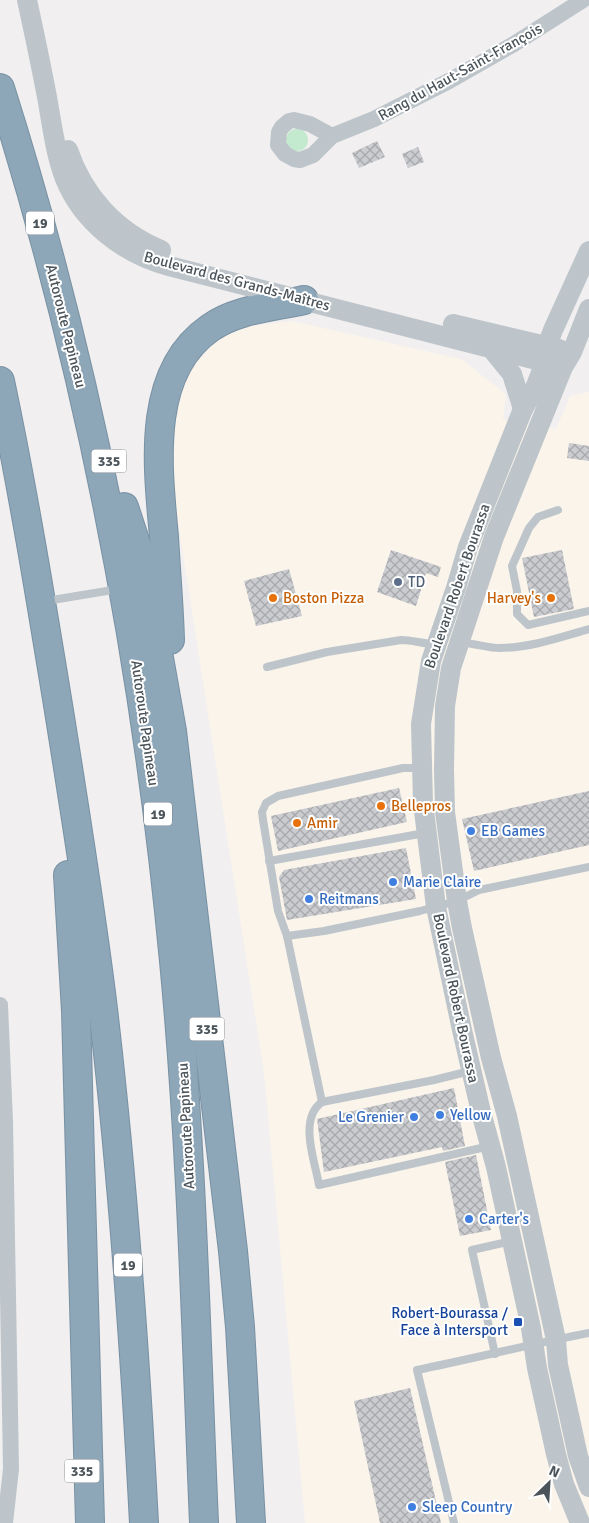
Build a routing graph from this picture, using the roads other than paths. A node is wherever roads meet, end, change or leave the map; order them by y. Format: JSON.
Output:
{"nodes":[{"id":1,"x":28,"y":0,"type":"edge"},
{"id":2,"x":583,"y":0,"type":"edge"},
{"id":3,"x":39,"y":55,"type":"junction"},
{"id":4,"x":0,"y":88,"type":"edge"},
{"id":5,"x":332,"y":136,"type":"dead end"},
{"id":6,"x":589,"y":251,"type":"edge"},
{"id":7,"x":304,"y":300,"type":"junction"},
{"id":8,"x":589,"y":309,"type":"edge"},
{"id":9,"x":490,"y":347,"type":"junction"},
{"id":10,"x":557,"y":357,"type":"junction"},
{"id":11,"x":75,"y":360,"type":"junction"},
{"id":12,"x":0,"y":381,"type":"edge"},
{"id":13,"x":523,"y":409,"type":"junction"},
{"id":14,"x":558,"y":510,"type":"dead end"},
{"id":15,"x":124,"y":588,"type":"junction"},
{"id":16,"x":42,"y":601,"type":"junction"},
{"id":17,"x":589,"y":611,"type":"edge"},
{"id":18,"x":589,"y":630,"type":"edge"},
{"id":19,"x":447,"y":644,"type":"junction"},
{"id":20,"x":51,"y":663,"type":"junction"},
{"id":21,"x":267,"y":667,"type":"dead end"},
{"id":22,"x":172,"y":731,"type":"junction"},
{"id":23,"x":421,"y":768,"type":"junction"},
{"id":24,"x":426,"y":833,"type":"junction"},
{"id":25,"x":270,"y":861,"type":"junction"},
{"id":26,"x":589,"y":867,"type":"edge"},
{"id":27,"x":457,"y":900,"type":"junction"},
{"id":28,"x":436,"y":907,"type":"junction"},
{"id":29,"x":287,"y":936,"type":"junction"},
{"id":30,"x":0,"y":1005,"type":"edge"},
{"id":31,"x":472,"y":1070,"type":"junction"},
{"id":32,"x":322,"y":1102,"type":"junction"},
{"id":33,"x":2,"y":1121,"type":"edge"},
{"id":34,"x":490,"y":1146,"type":"junction"},
{"id":35,"x":512,"y":1241,"type":"junction"},
{"id":36,"x":240,"y":1326,"type":"junction"},
{"id":37,"x":589,"y":1333,"type":"edge"},
{"id":38,"x":556,"y":1340,"type":"junction"},
{"id":39,"x":535,"y":1346,"type":"junction"},
{"id":40,"x":495,"y":1354,"type":"junction"},
{"id":41,"x":87,"y":1418,"type":"junction"},
{"id":42,"x":6,"y":1470,"type":"edge"},
{"id":43,"x":589,"y":1487,"type":"edge"},
{"id":44,"x":5,"y":1523,"type":"edge"},
{"id":45,"x":77,"y":1523,"type":"edge"},
{"id":46,"x":90,"y":1523,"type":"edge"},
{"id":47,"x":144,"y":1523,"type":"edge"},
{"id":48,"x":204,"y":1523,"type":"edge"},
{"id":49,"x":251,"y":1523,"type":"edge"},
{"id":50,"x":268,"y":1523,"type":"edge"},
{"id":51,"x":454,"y":1523,"type":"edge"},
{"id":52,"x":580,"y":1523,"type":"edge"}],
"edges":[{"from":1,"to":3,"type":"street","name":"Boulevard des Grands-Maîtres"},
{"from":2,"to":5,"type":"street","name":"Rang du Haut-Saint-François"},
{"from":3,"to":7,"type":"street","name":"Boulevard des Grands-Maîtres"},
{"from":3,"to":10,"type":"street","name":"Boulevard des Grands-Maîtres"},
{"from":4,"to":11,"type":"highway","name":"Autoroute Papineau","number":"19"},
{"from":6,"to":10,"type":"street","name":"Boulevard Robert Bourassa"},
{"from":7,"to":9,"type":"street","name":"Boulevard des Grands-Maîtres"},
{"from":7,"to":22,"type":"highway"},
{"from":8,"to":10,"type":"street","name":"Boulevard Robert Bourassa"},
{"from":9,"to":10,"type":"street","name":"Boulevard des Grands-Maîtres"},
{"from":9,"to":13,"type":"street"},
{"from":10,"to":13,"type":"street","name":"Boulevard Robert Bourassa"},
{"from":10,"to":19,"type":"street","name":"Boulevard Robert Bourassa"},
{"from":11,"to":15,"type":"highway","name":"Autoroute Papineau","number":"19"},
{"from":11,"to":22,"type":"highway","number":"335"},
{"from":12,"to":16,"type":"highway","number":"19"},
{"from":13,"to":19,"type":"street","name":"Boulevard Robert Bourassa"},
{"from":14,"to":17,"type":"lane"},
{"from":15,"to":16,"type":"lane"},
{"from":15,"to":48,"type":"highway","name":"Autoroute Papineau","number":"19"},
{"from":16,"to":20,"type":"highway","number":"19"},
{"from":18,"to":19,"type":"lane"},
{"from":19,"to":21,"type":"lane"},
{"from":19,"to":23,"type":"street","name":"Boulevard Robert Bourassa"},
{"from":19,"to":27,"type":"street","name":"Boulevard Robert Bourassa"},
{"from":20,"to":41,"type":"highway","number":"335"},
{"from":20,"to":47,"type":"highway","number":"19"},
{"from":22,"to":36,"type":"highway","number":"335"},
{"from":23,"to":24,"type":"street","name":"Boulevard Robert Bourassa"},
{"from":23,"to":25,"type":"lane"},
{"from":24,"to":25,"type":"lane"},
{"from":24,"to":28,"type":"street","name":"Boulevard Robert Bourassa"},
{"from":25,"to":29,"type":"lane"},
{"from":26,"to":27,"type":"lane"},
{"from":27,"to":28,"type":"lane"},
{"from":27,"to":38,"type":"street","name":"Boulevard Robert Bourassa"},
{"from":28,"to":29,"type":"lane"},
{"from":28,"to":31,"type":"street","name":"Boulevard Robert Bourassa"},
{"from":29,"to":32,"type":"lane"},
{"from":30,"to":33,"type":"street"},
{"from":31,"to":32,"type":"lane"},
{"from":31,"to":34,"type":"street","name":"Boulevard Robert Bourassa"},
{"from":32,"to":34,"type":"lane"},
{"from":33,"to":42,"type":"street"},
{"from":34,"to":35,"type":"street","name":"Boulevard Robert Bourassa"},
{"from":35,"to":39,"type":"street","name":"Boulevard Robert Bourassa"},
{"from":35,"to":40,"type":"lane"},
{"from":36,"to":49,"type":"highway","number":"335"},
{"from":36,"to":50,"type":"highway"},
{"from":37,"to":38,"type":"lane"},
{"from":38,"to":39,"type":"lane"},
{"from":38,"to":43,"type":"street","name":"Boulevard Robert Bourassa"},
{"from":39,"to":40,"type":"lane"},
{"from":39,"to":52,"type":"street","name":"Boulevard Robert Bourassa"},
{"from":40,"to":51,"type":"lane"},
{"from":41,"to":45,"type":"highway","number":"335"},
{"from":41,"to":46,"type":"highway"},
{"from":42,"to":44,"type":"street"}]}
